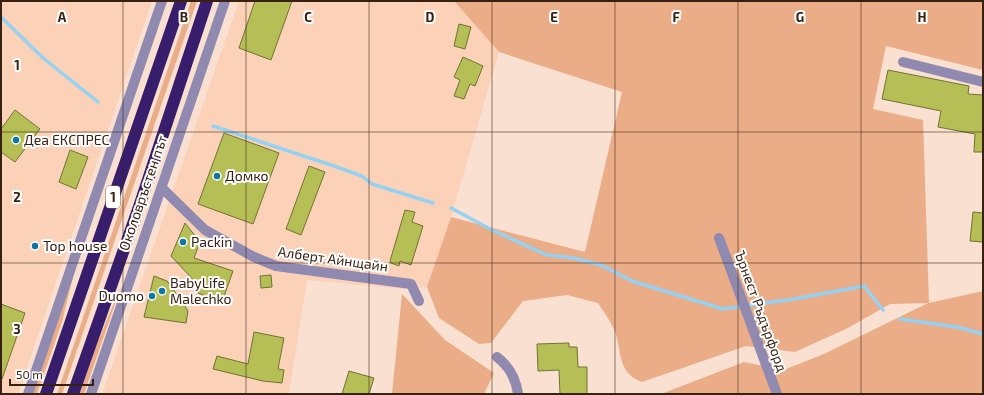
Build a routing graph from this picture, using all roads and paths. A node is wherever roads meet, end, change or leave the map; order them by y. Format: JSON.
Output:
{"nodes":[{"id":1,"x":162,"y":1,"type":"edge"},
{"id":2,"x":181,"y":1,"type":"edge"},
{"id":3,"x":207,"y":1,"type":"edge"},
{"id":4,"x":225,"y":1,"type":"edge"},
{"id":5,"x":903,"y":62,"type":"dead end"},
{"id":6,"x":983,"y":82,"type":"edge"},
{"id":7,"x":162,"y":188,"type":"junction"},
{"id":8,"x":719,"y":238,"type":"dead end"},
{"id":9,"x":419,"y":301,"type":"dead end"},
{"id":10,"x":497,"y":357,"type":"dead end"},
{"id":11,"x":28,"y":394,"type":"edge"},
{"id":12,"x":46,"y":394,"type":"edge"},
{"id":13,"x":73,"y":394,"type":"edge"},
{"id":14,"x":91,"y":394,"type":"edge"},
{"id":15,"x":518,"y":394,"type":"edge"},
{"id":16,"x":777,"y":394,"type":"edge"}],
"edges":[{"from":1,"to":11,"type":"street"},
{"from":2,"to":12,"type":"highway","name":"Околовръстен път","number":"1"},
{"from":3,"to":13,"type":"highway","name":"Околовръстен път","number":"1"},
{"from":4,"to":7,"type":"street","name":"Околовръстен път"},
{"from":5,"to":6,"type":"street"},
{"from":7,"to":9,"type":"street","name":"Алберт Айнщайн"},
{"from":7,"to":14,"type":"street","name":"Околовръстен път"},
{"from":8,"to":16,"type":"street","name":"Ърнест Ръдърфорд"},
{"from":10,"to":15,"type":"street"}]}
